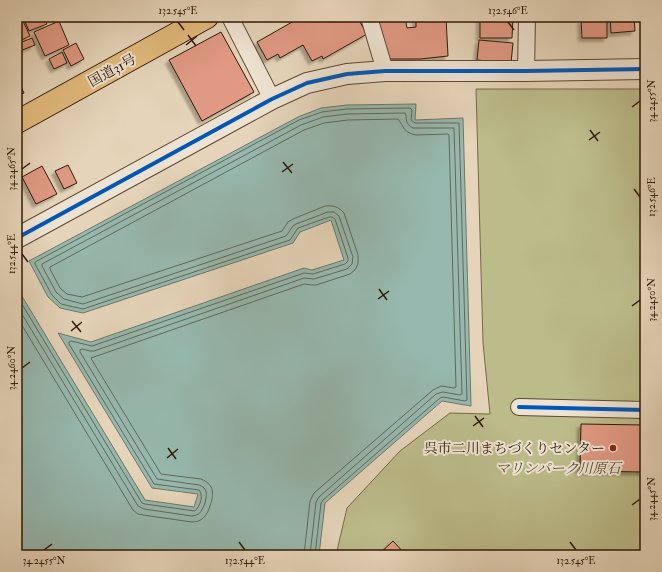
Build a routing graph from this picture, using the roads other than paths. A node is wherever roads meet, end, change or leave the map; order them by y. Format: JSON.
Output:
{"nodes":[{"id":1,"x":207,"y":17,"type":"edge"},
{"id":2,"x":230,"y":17,"type":"edge"},
{"id":3,"x":369,"y":17,"type":"edge"},
{"id":4,"x":527,"y":17,"type":"edge"},
{"id":5,"x":645,"y":69,"type":"edge"},
{"id":6,"x":385,"y":70,"type":"junction"},
{"id":7,"x":526,"y":72,"type":"junction"},
{"id":8,"x":272,"y":99,"type":"junction"},
{"id":9,"x":17,"y":122,"type":"edge"},
{"id":10,"x":17,"y":238,"type":"edge"},
{"id":11,"x":519,"y":407,"type":"dead end"},
{"id":12,"x":645,"y":410,"type":"edge"}],
"edges":[{"from":1,"to":9,"type":"highway","name":"国道31号"},
{"from":2,"to":8,"type":"street"},
{"from":3,"to":6,"type":"street"},
{"from":4,"to":7,"type":"street"},
{"from":5,"to":7,"type":"street"},
{"from":6,"to":7,"type":"street"},
{"from":6,"to":8,"type":"street"},
{"from":8,"to":10,"type":"street"},
{"from":11,"to":12,"type":"street"}]}
